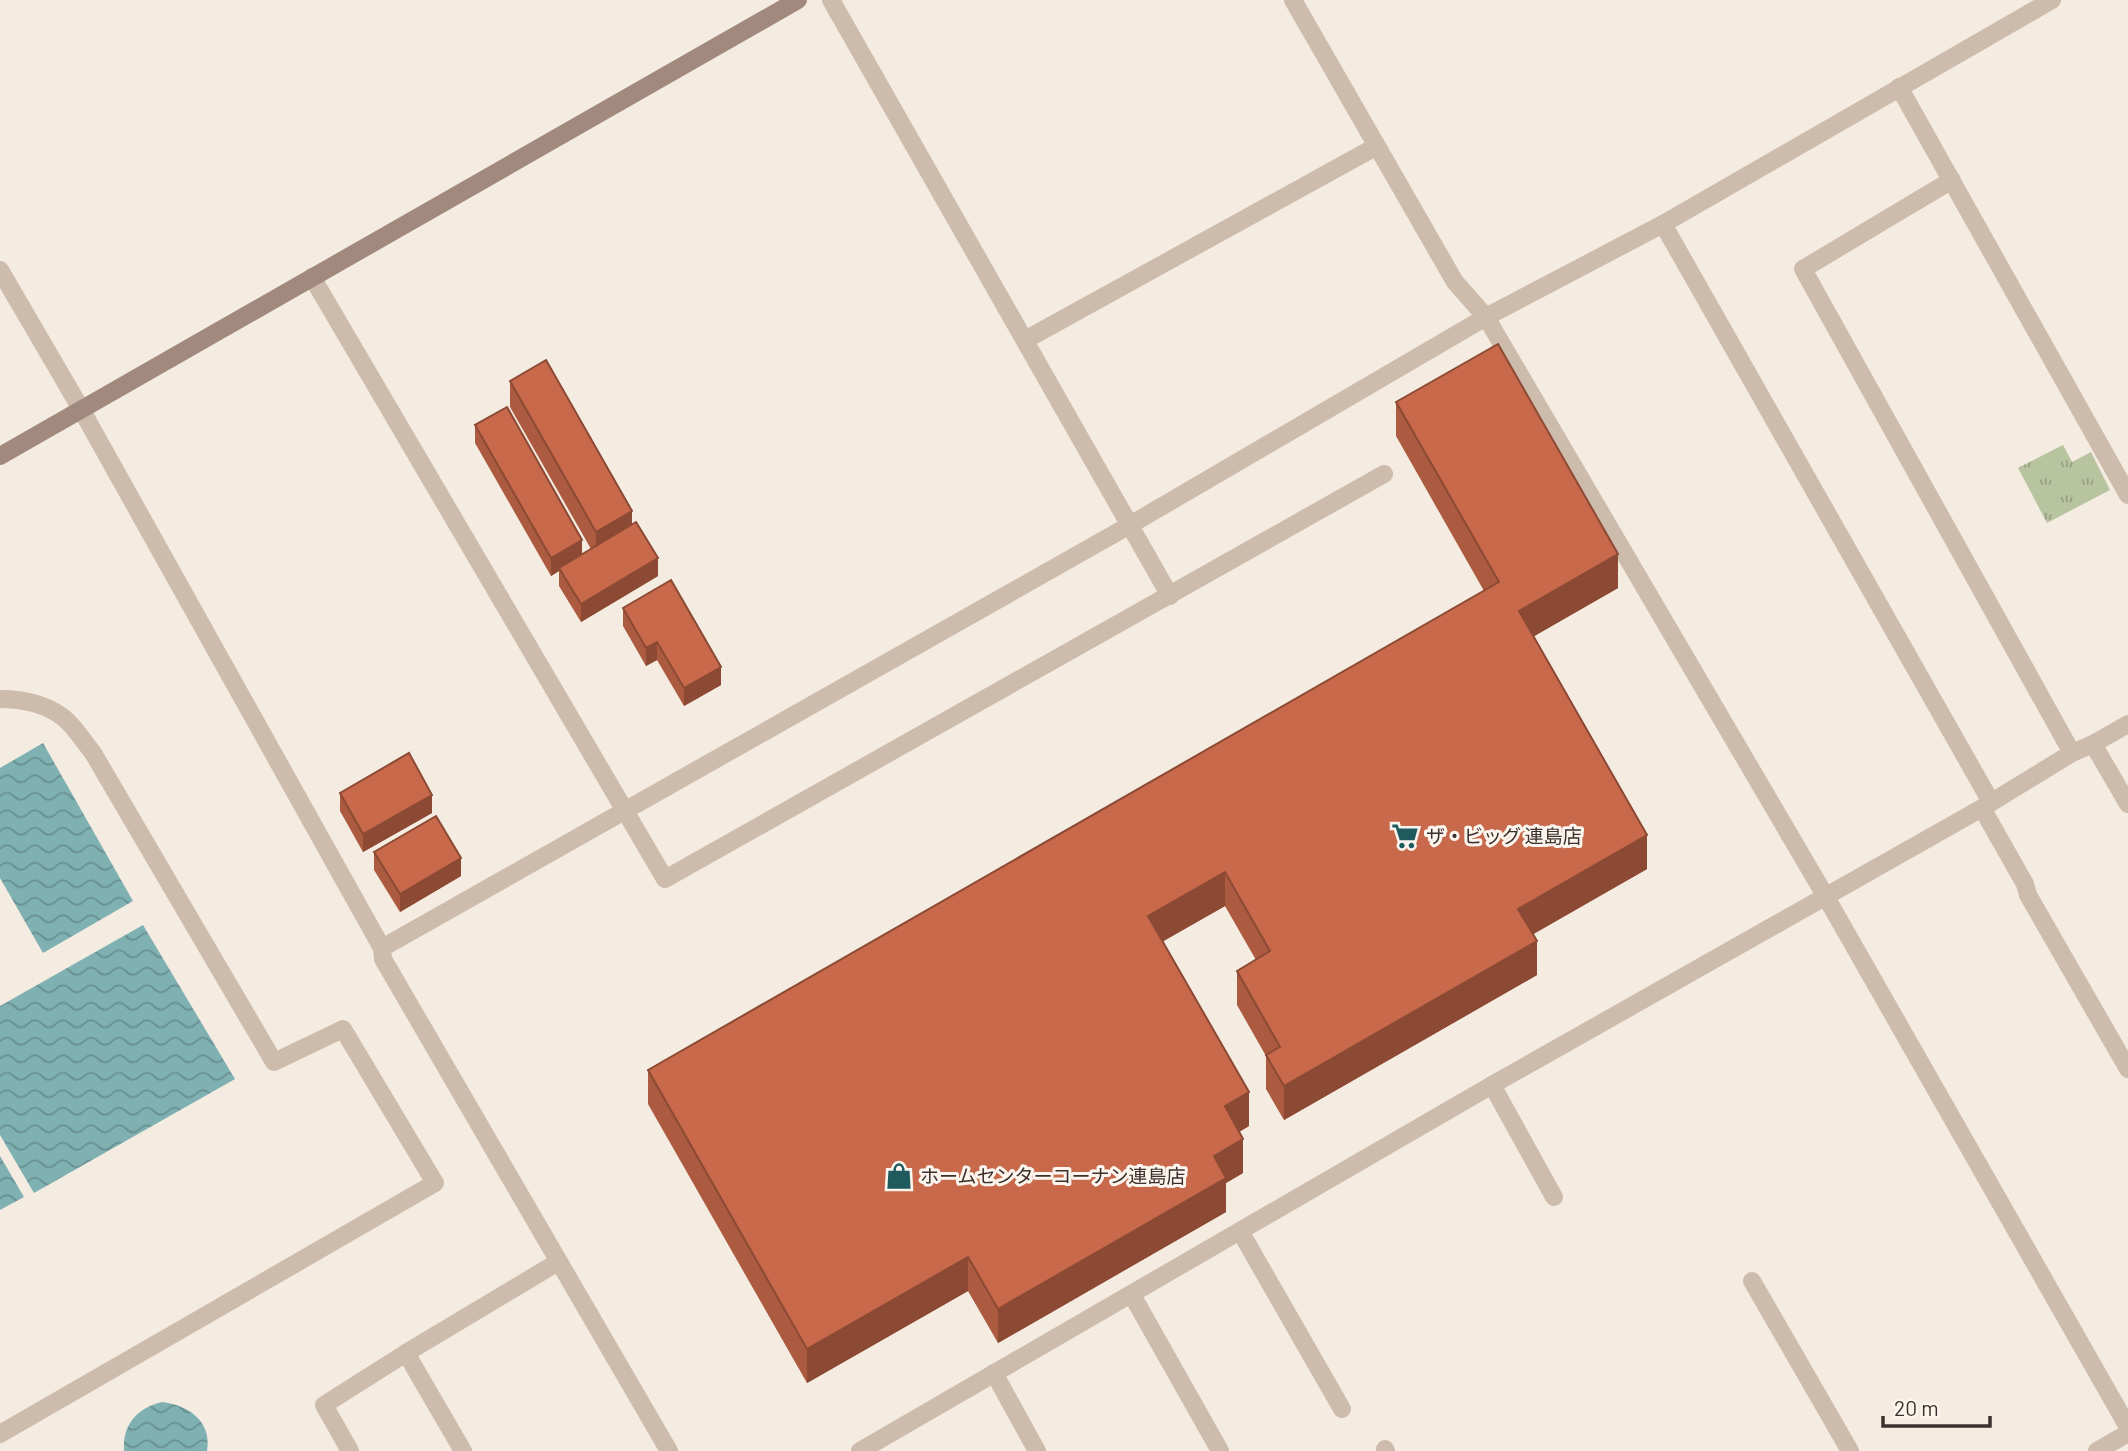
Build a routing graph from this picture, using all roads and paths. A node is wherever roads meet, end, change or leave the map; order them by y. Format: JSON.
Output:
{"nodes":[{"id":1,"x":798,"y":0,"type":"edge"},
{"id":2,"x":831,"y":0,"type":"edge"},
{"id":3,"x":1293,"y":0,"type":"edge"},
{"id":4,"x":2052,"y":0,"type":"edge"},
{"id":5,"x":1899,"y":88,"type":"junction"},
{"id":6,"x":1377,"y":146,"type":"junction"},
{"id":7,"x":1952,"y":180,"type":"junction"},
{"id":8,"x":1663,"y":224,"type":"junction"},
{"id":9,"x":0,"y":270,"type":"edge"},
{"id":10,"x":312,"y":277,"type":"junction"},
{"id":11,"x":1486,"y":317,"type":"junction"},
{"id":12,"x":1025,"y":340,"type":"junction"},
{"id":13,"x":81,"y":409,"type":"junction"},
{"id":14,"x":0,"y":456,"type":"edge"},
{"id":15,"x":1384,"y":474,"type":"dead end"},
{"id":16,"x":2128,"y":495,"type":"edge"},
{"id":17,"x":1130,"y":524,"type":"junction"},
{"id":18,"x":1170,"y":596,"type":"junction"},
{"id":19,"x":0,"y":699,"type":"edge"},
{"id":20,"x":2128,"y":724,"type":"edge"},
{"id":21,"x":2093,"y":744,"type":"junction"},
{"id":22,"x":2072,"y":753,"type":"junction"},
{"id":23,"x":2128,"y":804,"type":"edge"},
{"id":24,"x":1987,"y":805,"type":"junction"},
{"id":25,"x":625,"y":811,"type":"junction"},
{"id":26,"x":1826,"y":897,"type":"junction"},
{"id":27,"x":382,"y":948,"type":"junction"},
{"id":28,"x":2128,"y":1069,"type":"edge"},
{"id":29,"x":1492,"y":1085,"type":"junction"},
{"id":30,"x":1553,"y":1197,"type":"dead end"},
{"id":31,"x":1240,"y":1231,"type":"junction"},
{"id":32,"x":558,"y":1262,"type":"junction"},
{"id":33,"x":1752,"y":1281,"type":"dead end"},
{"id":34,"x":1132,"y":1295,"type":"junction"},
{"id":35,"x":406,"y":1353,"type":"junction"},
{"id":36,"x":994,"y":1373,"type":"junction"},
{"id":37,"x":1342,"y":1409,"type":"dead end"},
{"id":38,"x":2128,"y":1427,"type":"edge"},
{"id":39,"x":2128,"y":1433,"type":"edge"},
{"id":40,"x":0,"y":1434,"type":"edge"},
{"id":41,"x":350,"y":1451,"type":"edge"},
{"id":42,"x":463,"y":1451,"type":"edge"},
{"id":43,"x":669,"y":1451,"type":"edge"},
{"id":44,"x":860,"y":1451,"type":"edge"},
{"id":45,"x":1037,"y":1451,"type":"edge"},
{"id":46,"x":1220,"y":1451,"type":"edge"},
{"id":47,"x":1850,"y":1451,"type":"edge"},
{"id":48,"x":2097,"y":1451,"type":"edge"}],
"edges":[{"from":1,"to":10,"type":"street"},
{"from":2,"to":12,"type":"street"},
{"from":3,"to":6,"type":"street"},
{"from":4,"to":5,"type":"street"},
{"from":5,"to":7,"type":"street"},
{"from":5,"to":8,"type":"street"},
{"from":6,"to":11,"type":"street"},
{"from":6,"to":12,"type":"street"},
{"from":7,"to":16,"type":"street"},
{"from":7,"to":22,"type":"street"},
{"from":8,"to":11,"type":"street"},
{"from":8,"to":24,"type":"street"},
{"from":9,"to":13,"type":"street"},
{"from":10,"to":13,"type":"street"},
{"from":10,"to":25,"type":"street"},
{"from":11,"to":17,"type":"street"},
{"from":11,"to":26,"type":"street"},
{"from":12,"to":17,"type":"street"},
{"from":13,"to":14,"type":"street"},
{"from":13,"to":27,"type":"street"},
{"from":15,"to":18,"type":"street"},
{"from":17,"to":18,"type":"street"},
{"from":17,"to":25,"type":"street"},
{"from":18,"to":25,"type":"street"},
{"from":19,"to":40,"type":"street"},
{"from":20,"to":21,"type":"street"},
{"from":21,"to":22,"type":"street"},
{"from":21,"to":23,"type":"street"},
{"from":22,"to":24,"type":"street"},
{"from":24,"to":26,"type":"street"},
{"from":24,"to":28,"type":"street"},
{"from":25,"to":27,"type":"street"},
{"from":26,"to":29,"type":"street"},
{"from":26,"to":38,"type":"street"},
{"from":27,"to":32,"type":"street"},
{"from":29,"to":30,"type":"street"},
{"from":29,"to":31,"type":"street"},
{"from":31,"to":34,"type":"street"},
{"from":31,"to":37,"type":"street"},
{"from":32,"to":35,"type":"street"},
{"from":32,"to":43,"type":"street"},
{"from":33,"to":47,"type":"street"},
{"from":34,"to":36,"type":"street"},
{"from":34,"to":46,"type":"street"},
{"from":35,"to":41,"type":"street"},
{"from":35,"to":42,"type":"street"},
{"from":36,"to":44,"type":"street"},
{"from":36,"to":45,"type":"street"},
{"from":39,"to":48,"type":"street"}]}
